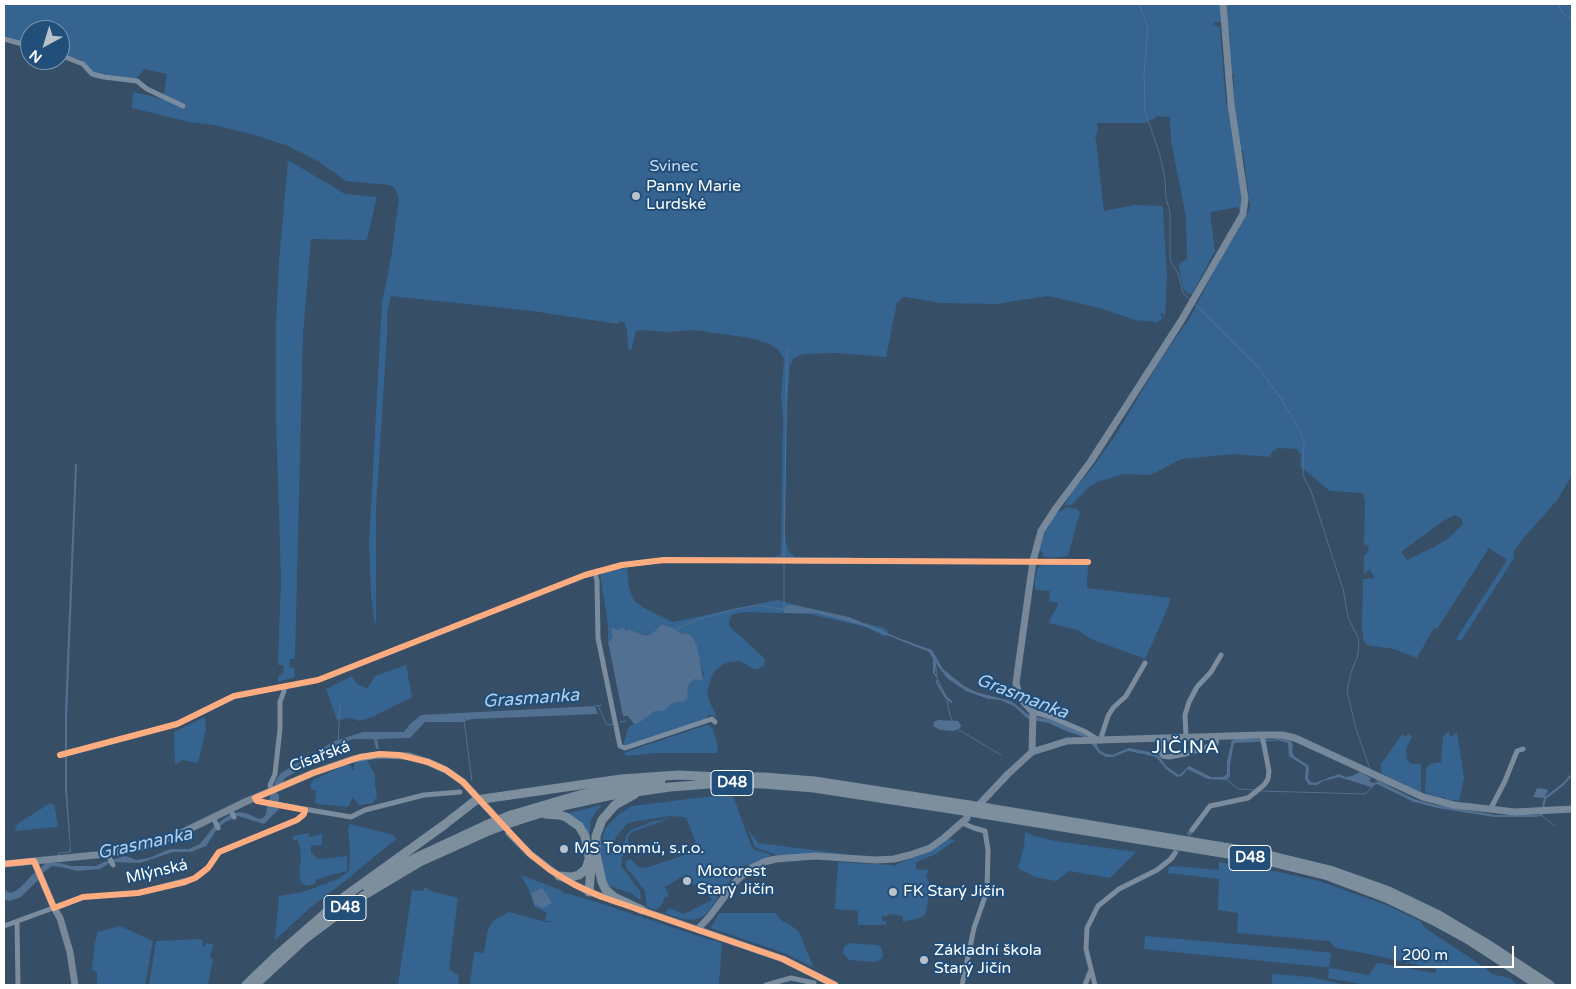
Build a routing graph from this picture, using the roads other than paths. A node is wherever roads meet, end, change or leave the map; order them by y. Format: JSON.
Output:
{"nodes":[{"id":1,"x":1223,"y":4,"type":"edge"},
{"id":2,"x":4,"y":39,"type":"edge"},
{"id":3,"x":20,"y":43,"type":"edge"},
{"id":4,"x":70,"y":59,"type":"edge"},
{"id":5,"x":183,"y":106,"type":"dead end"},
{"id":6,"x":1033,"y":561,"type":"junction"},
{"id":7,"x":1088,"y":562,"type":"dead end"},
{"id":8,"x":596,"y":573,"type":"junction"},
{"id":9,"x":1221,"y":655,"type":"dead end"},
{"id":10,"x":1145,"y":662,"type":"dead end"},
{"id":11,"x":284,"y":688,"type":"junction"},
{"id":12,"x":1033,"y":715,"type":"junction"},
{"id":13,"x":715,"y":722,"type":"dead end"},
{"id":14,"x":1216,"y":736,"type":"junction"},
{"id":15,"x":1186,"y":737,"type":"junction"},
{"id":16,"x":1163,"y":738,"type":"junction"},
{"id":17,"x":1262,"y":738,"type":"junction"},
{"id":18,"x":1095,"y":741,"type":"junction"},
{"id":19,"x":1523,"y":749,"type":"dead end"},
{"id":20,"x":1032,"y":752,"type":"junction"},
{"id":21,"x":60,"y":755,"type":"dead end"},
{"id":22,"x":722,"y":777,"type":"junction"},
{"id":23,"x":650,"y":789,"type":"junction"},
{"id":24,"x":272,"y":790,"type":"junction"},
{"id":25,"x":460,"y":792,"type":"dead end"},
{"id":26,"x":255,"y":798,"type":"junction"},
{"id":27,"x":479,"y":798,"type":"junction"},
{"id":28,"x":1572,"y":808,"type":"edge"},
{"id":29,"x":305,"y":810,"type":"junction"},
{"id":30,"x":1490,"y":810,"type":"junction"},
{"id":31,"x":972,"y":813,"type":"junction"},
{"id":32,"x":517,"y":818,"type":"junction"},
{"id":33,"x":501,"y":824,"type":"dead end"},
{"id":34,"x":488,"y":827,"type":"junction"},
{"id":35,"x":1192,"y":830,"type":"tunnel mouth"},
{"id":36,"x":509,"y":833,"type":"dead end"},
{"id":37,"x":1175,"y":853,"type":"tunnel mouth"},
{"id":38,"x":34,"y":861,"type":"junction"},
{"id":39,"x":593,"y":861,"type":"junction"},
{"id":40,"x":4,"y":864,"type":"edge"},
{"id":41,"x":559,"y":876,"type":"junction"},
{"id":42,"x":589,"y":892,"type":"junction"},
{"id":43,"x":54,"y":908,"type":"junction"},
{"id":44,"x":642,"y":910,"type":"junction"},
{"id":45,"x":17,"y":922,"type":"junction"},
{"id":46,"x":4,"y":926,"type":"edge"},
{"id":47,"x":311,"y":926,"type":"junction"},
{"id":48,"x":698,"y":929,"type":"junction"},
{"id":49,"x":1090,"y":972,"type":"junction"},
{"id":50,"x":815,"y":982,"type":"edge"},
{"id":51,"x":18,"y":985,"type":"edge"},
{"id":52,"x":75,"y":985,"type":"edge"},
{"id":53,"x":246,"y":985,"type":"edge"},
{"id":54,"x":255,"y":985,"type":"edge"},
{"id":55,"x":766,"y":985,"type":"edge"},
{"id":56,"x":835,"y":985,"type":"edge"},
{"id":57,"x":962,"y":985,"type":"edge"},
{"id":58,"x":1085,"y":985,"type":"edge"},
{"id":59,"x":1095,"y":985,"type":"edge"},
{"id":60,"x":1538,"y":985,"type":"edge"},
{"id":61,"x":1550,"y":985,"type":"edge"}],
"edges":[{"from":1,"to":6,"type":"street"},
{"from":2,"to":3,"type":"street"},
{"from":4,"to":5,"type":"street"},
{"from":6,"to":7,"type":"street"},
{"from":6,"to":8,"type":"street"},
{"from":6,"to":12,"type":"street"},
{"from":8,"to":11,"type":"street"},
{"from":8,"to":13,"type":"street"},
{"from":9,"to":15,"type":"street"},
{"from":10,"to":18,"type":"street"},
{"from":11,"to":21,"type":"street"},
{"from":11,"to":24,"type":"street"},
{"from":12,"to":18,"type":"street"},
{"from":12,"to":20,"type":"street"},
{"from":14,"to":15,"type":"street"},
{"from":14,"to":16,"type":"street"},
{"from":14,"to":17,"type":"street"},
{"from":15,"to":16,"type":"street"},
{"from":16,"to":18,"type":"street"},
{"from":17,"to":30,"type":"street"},
{"from":17,"to":35,"type":"street"},
{"from":18,"to":20,"type":"street"},
{"from":19,"to":30,"type":"street"},
{"from":20,"to":31,"type":"street"},
{"from":22,"to":27,"type":"highway"},
{"from":22,"to":31,"type":"highway","number":"D48"},
{"from":22,"to":32,"type":"highway","number":"D48"},
{"from":23,"to":31,"type":"highway","number":"D48"},
{"from":23,"to":32,"type":"highway","number":"D48"},
{"from":23,"to":39,"type":"highway"},
{"from":24,"to":26,"type":"street","name":"Císařská"},
{"from":24,"to":27,"type":"street","name":"Císařská"},
{"from":25,"to":29,"type":"street"},
{"from":26,"to":29,"type":"street"},
{"from":26,"to":38,"type":"street","name":"Císařská"},
{"from":27,"to":33,"type":"street","name":"Císařská"},
{"from":27,"to":47,"type":"highway"},
{"from":28,"to":30,"type":"street"},
{"from":29,"to":43,"type":"street","name":"Mlýnská"},
{"from":31,"to":48,"type":"street"},
{"from":31,"to":57,"type":"street"},
{"from":31,"to":60,"type":"highway","number":"D48"},
{"from":31,"to":61,"type":"highway","number":"D48"},
{"from":32,"to":34,"type":"highway","number":"D48","bridge":true},
{"from":32,"to":39,"type":"highway"},
{"from":34,"to":47,"type":"highway","number":"D48"},
{"from":34,"to":54,"type":"highway","number":"D48"},
{"from":36,"to":41,"type":"street"},
{"from":37,"to":49,"type":"street"},
{"from":38,"to":40,"type":"street","name":"Císařská"},
{"from":38,"to":43,"type":"street"},
{"from":39,"to":41,"type":"highway"},
{"from":39,"to":42,"type":"highway"},
{"from":39,"to":44,"type":"highway"},
{"from":41,"to":42,"type":"street"},
{"from":42,"to":44,"type":"street"},
{"from":43,"to":45,"type":"street","name":"Mlýnská"},
{"from":43,"to":52,"type":"street"},
{"from":44,"to":48,"type":"street"},
{"from":45,"to":46,"type":"street","name":"Mlýnská"},
{"from":45,"to":51,"type":"street"},
{"from":47,"to":53,"type":"highway","number":"D48"},
{"from":48,"to":50,"type":"street"},
{"from":49,"to":58,"type":"street"},
{"from":49,"to":59,"type":"street"},
{"from":50,"to":55,"type":"street"},
{"from":50,"to":56,"type":"street"}]}
